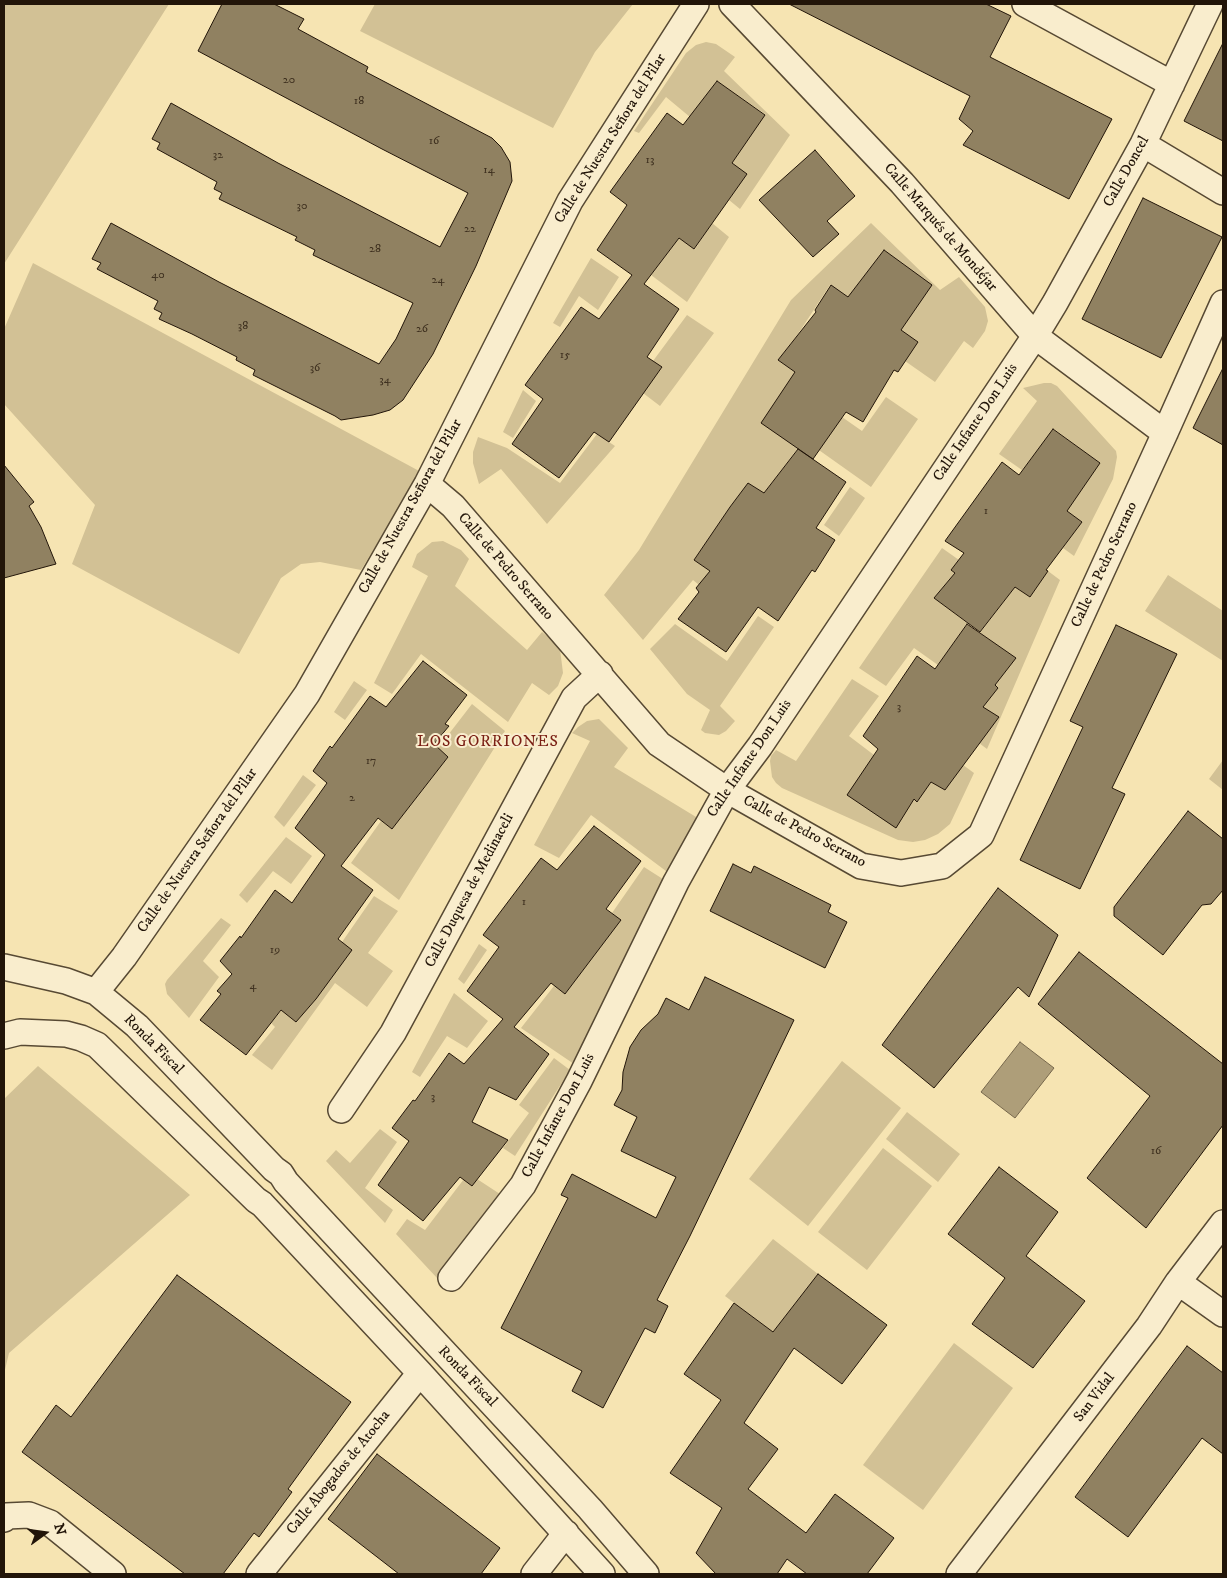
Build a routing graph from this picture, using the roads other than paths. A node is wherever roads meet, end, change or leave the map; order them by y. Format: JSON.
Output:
{"nodes":[{"id":1,"x":696,"y":4,"type":"edge"},
{"id":2,"x":732,"y":4,"type":"edge"},
{"id":3,"x":1025,"y":4,"type":"edge"},
{"id":4,"x":1210,"y":4,"type":"edge"},
{"id":5,"x":1172,"y":84,"type":"junction"},
{"id":6,"x":1143,"y":144,"type":"junction"},
{"id":7,"x":1223,"y":192,"type":"edge"},
{"id":8,"x":1223,"y":303,"type":"edge"},
{"id":9,"x":1035,"y":336,"type":"junction"},
{"id":10,"x":1165,"y":434,"type":"junction"},
{"id":11,"x":427,"y":484,"type":"junction"},
{"id":12,"x":600,"y":674,"type":"junction"},
{"id":13,"x":726,"y":790,"type":"junction"},
{"id":14,"x":4,"y":967,"type":"edge"},
{"id":15,"x":96,"y":992,"type":"junction"},
{"id":16,"x":4,"y":1036,"type":"edge"},
{"id":17,"x":340,"y":1110,"type":"dead end"},
{"id":18,"x":280,"y":1176,"type":"junction"},
{"id":19,"x":257,"y":1199,"type":"junction"},
{"id":20,"x":1223,"y":1223,"type":"edge"},
{"id":21,"x":451,"y":1278,"type":"dead end"},
{"id":22,"x":1178,"y":1282,"type":"junction"},
{"id":23,"x":1223,"y":1314,"type":"edge"},
{"id":24,"x":420,"y":1373,"type":"junction"},
{"id":25,"x":4,"y":1519,"type":"edge"},
{"id":26,"x":566,"y":1533,"type":"junction"},
{"id":27,"x":961,"y":1572,"type":"edge"},
{"id":28,"x":113,"y":1574,"type":"edge"},
{"id":29,"x":259,"y":1574,"type":"edge"},
{"id":30,"x":534,"y":1574,"type":"edge"},
{"id":31,"x":602,"y":1574,"type":"edge"},
{"id":32,"x":646,"y":1574,"type":"edge"}],
"edges":[{"from":1,"to":11,"type":"street","name":"Calle de Nuestra Señora del Pilar"},
{"from":2,"to":9,"type":"street","name":"Calle Marqués de Mondéjar"},
{"from":3,"to":5,"type":"street"},
{"from":4,"to":5,"type":"street","name":"Calle Doncel"},
{"from":5,"to":6,"type":"street","name":"Calle Doncel"},
{"from":6,"to":7,"type":"street"},
{"from":6,"to":9,"type":"street","name":"Calle Doncel"},
{"from":8,"to":10,"type":"street","name":"Calle de Pedro Serrano"},
{"from":9,"to":10,"type":"street","name":"Calle Marqués de Mondéjar"},
{"from":9,"to":13,"type":"street","name":"Calle Infante Don Luis"},
{"from":10,"to":13,"type":"street","name":"Calle de Pedro Serrano"},
{"from":11,"to":12,"type":"street","name":"Calle de Pedro Serrano"},
{"from":11,"to":15,"type":"street","name":"Calle de Nuestra Señora del Pilar"},
{"from":12,"to":13,"type":"street","name":"Calle de Pedro Serrano"},
{"from":12,"to":17,"type":"street","name":"Calle Duquesa de Medinaceli"},
{"from":13,"to":21,"type":"street","name":"Calle Infante Don Luis"},
{"from":14,"to":15,"type":"street","name":"Ronda Fiscal"},
{"from":15,"to":18,"type":"street","name":"Ronda Fiscal"},
{"from":16,"to":19,"type":"street","name":"Ronda Fiscal"},
{"from":18,"to":19,"type":"street"},
{"from":18,"to":32,"type":"street","name":"Ronda Fiscal"},
{"from":19,"to":24,"type":"street","name":"Ronda Fiscal"},
{"from":20,"to":22,"type":"street","name":"San Vidal"},
{"from":22,"to":23,"type":"street"},
{"from":22,"to":27,"type":"street","name":"San Vidal"},
{"from":24,"to":26,"type":"street","name":"Ronda Fiscal"},
{"from":24,"to":29,"type":"street","name":"Calle Abogados de Atocha"},
{"from":25,"to":28,"type":"street"},
{"from":26,"to":30,"type":"street"},
{"from":26,"to":31,"type":"street","name":"Ronda Fiscal"}]}
